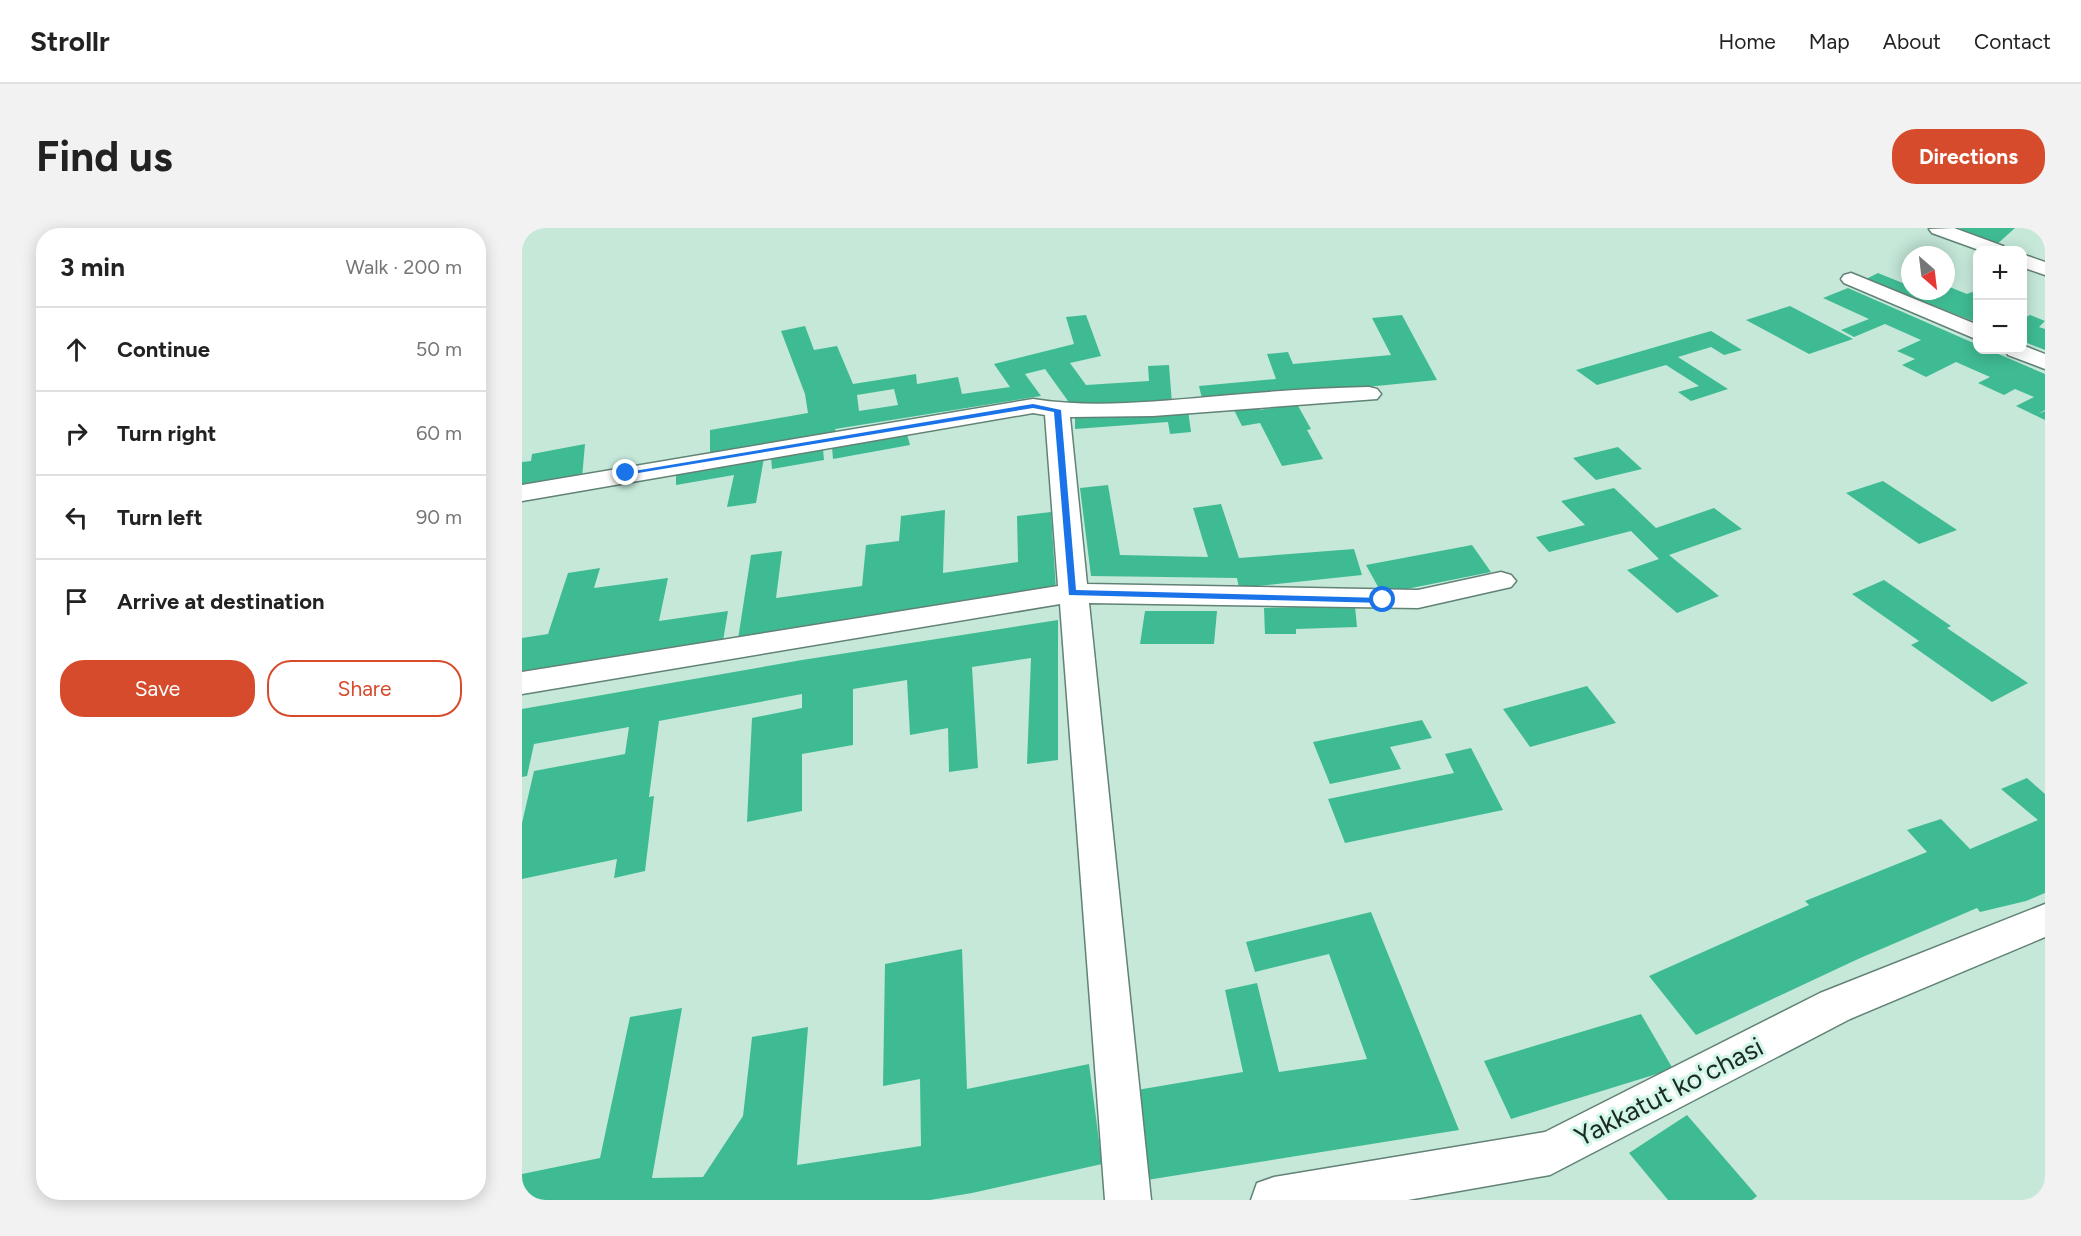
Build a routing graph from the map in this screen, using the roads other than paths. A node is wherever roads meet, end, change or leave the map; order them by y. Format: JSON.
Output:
{"nodes":[{"id":1,"x":1939,"y":229,"type":"edge"},
{"id":2,"x":1985,"y":246,"type":"edge"},
{"id":3,"x":2027,"y":262,"type":"edge"},
{"id":4,"x":2045,"y":269,"type":"edge"},
{"id":5,"x":1851,"y":279,"type":"dead end"},
{"id":6,"x":1973,"y":331,"type":"edge"},
{"id":7,"x":2026,"y":354,"type":"edge"},
{"id":8,"x":2045,"y":362,"type":"edge"},
{"id":9,"x":1370,"y":394,"type":"dead end"},
{"id":10,"x":1057,"y":410,"type":"junction"},
{"id":11,"x":522,"y":493,"type":"edge"},
{"id":12,"x":1501,"y":581,"type":"dead end"},
{"id":13,"x":1072,"y":593,"type":"junction"},
{"id":14,"x":522,"y":684,"type":"edge"},
{"id":15,"x":2045,"y":920,"type":"edge"},
{"id":16,"x":1128,"y":1200,"type":"edge"},
{"id":17,"x":1274,"y":1200,"type":"edge"}],
"edges":[{"from":1,"to":2,"type":"street"},
{"from":3,"to":4,"type":"street"},
{"from":5,"to":6,"type":"street"},
{"from":7,"to":8,"type":"street"},
{"from":9,"to":10,"type":"street"},
{"from":10,"to":11,"type":"street"},
{"from":10,"to":13,"type":"street"},
{"from":12,"to":13,"type":"street"},
{"from":13,"to":14,"type":"street"},
{"from":13,"to":16,"type":"street"},
{"from":15,"to":17,"type":"street","name":"Yakkatut koʻchasi"}]}
